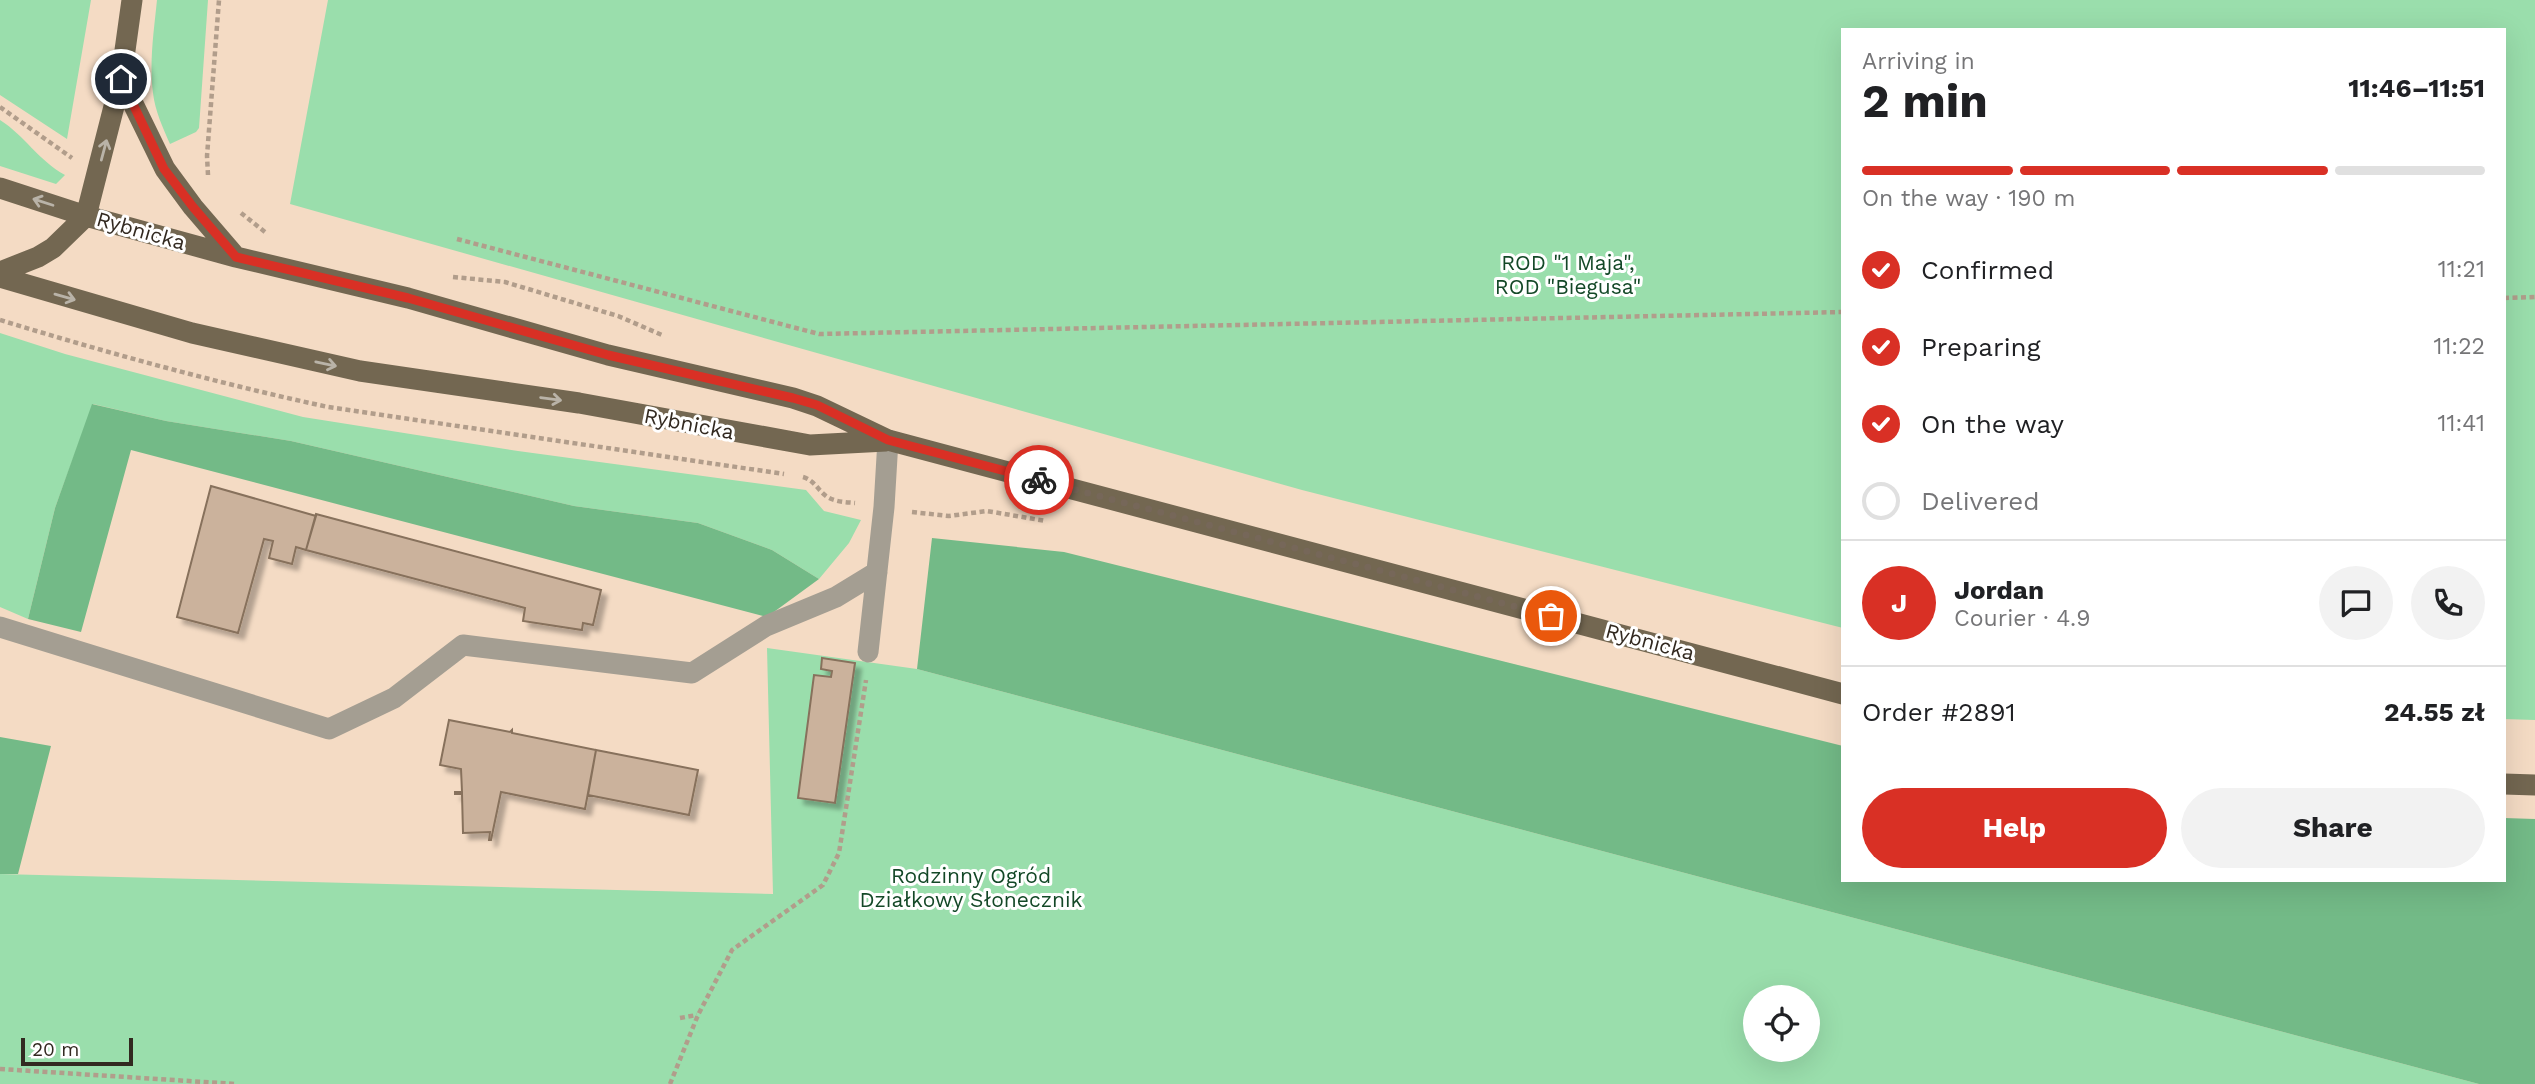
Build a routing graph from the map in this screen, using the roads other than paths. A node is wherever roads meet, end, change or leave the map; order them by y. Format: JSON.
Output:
{"nodes":[{"id":1,"x":132,"y":0,"type":"edge"},
{"id":2,"x":121,"y":79,"type":"junction"},
{"id":3,"x":0,"y":188,"type":"edge"},
{"id":4,"x":86,"y":216,"type":"junction"},
{"id":5,"x":236,"y":257,"type":"junction"},
{"id":6,"x":0,"y":272,"type":"edge"},
{"id":7,"x":0,"y":277,"type":"edge"},
{"id":8,"x":888,"y":440,"type":"junction"},
{"id":9,"x":877,"y":572,"type":"junction"},
{"id":10,"x":0,"y":627,"type":"edge"},
{"id":11,"x":869,"y":652,"type":"road end"},
{"id":12,"x":1841,"y":693,"type":"edge"},
{"id":13,"x":2506,"y":784,"type":"edge"},
{"id":14,"x":2535,"y":785,"type":"edge"}],
"edges":[{"from":1,"to":2,"type":"main road"},
{"from":4,"to":2,"type":"main road","one_way":true},
{"from":2,"to":5,"type":"main road"},
{"from":4,"to":3,"type":"main road","name":"Rybnicka","one_way":true},
{"from":4,"to":5,"type":"main road","name":"Rybnicka"},
{"from":4,"to":6,"type":"main road"},
{"from":5,"to":8,"type":"main road","name":"Rybnicka"},
{"from":7,"to":8,"type":"main road","name":"Rybnicka","one_way":true},
{"from":8,"to":9,"type":"lane"},
{"from":8,"to":12,"type":"main road","name":"Rybnicka"},
{"from":9,"to":10,"type":"lane"},
{"from":9,"to":11,"type":"lane"},
{"from":13,"to":14,"type":"main road"}]}
